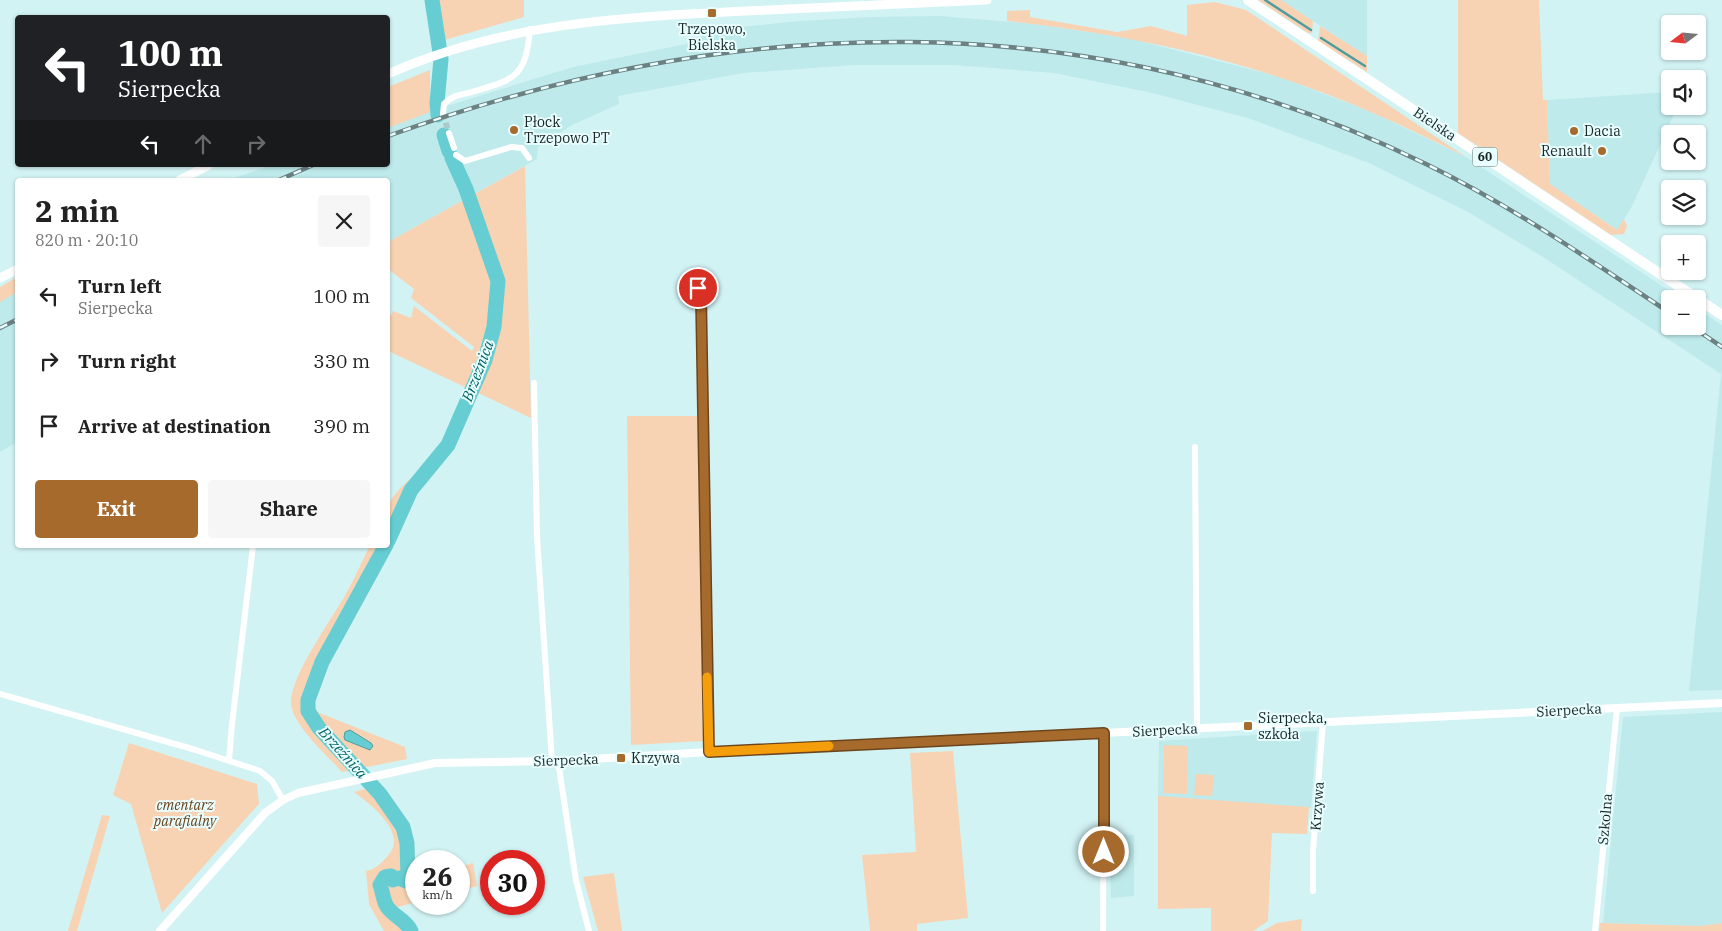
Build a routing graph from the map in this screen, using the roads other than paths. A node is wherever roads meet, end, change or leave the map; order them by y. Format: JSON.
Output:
{"nodes":[{"id":1,"x":987,"y":0,"type":"edge"},
{"id":2,"x":1248,"y":0,"type":"edge"},
{"id":3,"x":530,"y":29,"type":"junction"},
{"id":4,"x":390,"y":73,"type":"edge"},
{"id":5,"x":443,"y":114,"type":"dead end"},
{"id":6,"x":449,"y":133,"type":"tunnel mouth"},
{"id":7,"x":454,"y":148,"type":"dead end"},
{"id":8,"x":456,"y":155,"type":"dead end"},
{"id":9,"x":529,"y":158,"type":"dead end"},
{"id":10,"x":205,"y":167,"type":"edge"},
{"id":11,"x":184,"y":178,"type":"edge"},
{"id":12,"x":15,"y":270,"type":"edge"},
{"id":13,"x":0,"y":278,"type":"edge"},
{"id":14,"x":698,"y":288,"type":"dead end"},
{"id":15,"x":1722,"y":315,"type":"edge"},
{"id":16,"x":534,"y":383,"type":"dead end"},
{"id":17,"x":1195,"y":447,"type":"dead end"},
{"id":18,"x":253,"y":548,"type":"edge"},
{"id":19,"x":0,"y":694,"type":"edge"},
{"id":20,"x":1722,"y":703,"type":"edge"},
{"id":21,"x":1617,"y":708,"type":"junction"},
{"id":22,"x":1323,"y":722,"type":"junction"},
{"id":23,"x":1197,"y":728,"type":"junction"},
{"id":24,"x":1104,"y":733,"type":"junction"},
{"id":25,"x":709,"y":752,"type":"junction"},
{"id":26,"x":230,"y":760,"type":"junction"},
{"id":27,"x":555,"y":761,"type":"junction"},
{"id":28,"x":283,"y":800,"type":"junction"},
{"id":29,"x":1313,"y":891,"type":"dead end"},
{"id":30,"x":160,"y":931,"type":"edge"},
{"id":31,"x":590,"y":931,"type":"edge"},
{"id":32,"x":1103,"y":931,"type":"edge"},
{"id":33,"x":1595,"y":931,"type":"edge"}],
"edges":[{"from":1,"to":3,"type":"main road"},
{"from":2,"to":15,"type":"main road","name":"Bielska","number":"60"},
{"from":3,"to":4,"type":"main road"},
{"from":3,"to":5,"type":"street"},
{"from":6,"to":7,"type":"street"},
{"from":8,"to":9,"type":"street"},
{"from":10,"to":11,"type":"main road"},
{"from":12,"to":13,"type":"main road"},
{"from":14,"to":25,"type":"street"},
{"from":16,"to":27,"type":"street"},
{"from":17,"to":23,"type":"street"},
{"from":18,"to":26,"type":"street"},
{"from":19,"to":26,"type":"street"},
{"from":20,"to":21,"type":"street","name":"Sierpecka"},
{"from":21,"to":22,"type":"street","name":"Sierpecka"},
{"from":21,"to":33,"type":"street","name":"Szkolna"},
{"from":22,"to":23,"type":"street","name":"Sierpecka"},
{"from":22,"to":29,"type":"street","name":"Krzywa"},
{"from":23,"to":24,"type":"street","name":"Sierpecka"},
{"from":24,"to":25,"type":"street","name":"Sierpecka"},
{"from":24,"to":32,"type":"street"},
{"from":25,"to":27,"type":"street","name":"Sierpecka"},
{"from":26,"to":28,"type":"street"},
{"from":27,"to":28,"type":"street","name":"Sierpecka"},
{"from":27,"to":31,"type":"street"},
{"from":28,"to":30,"type":"street","name":"Sierpecka"}]}
